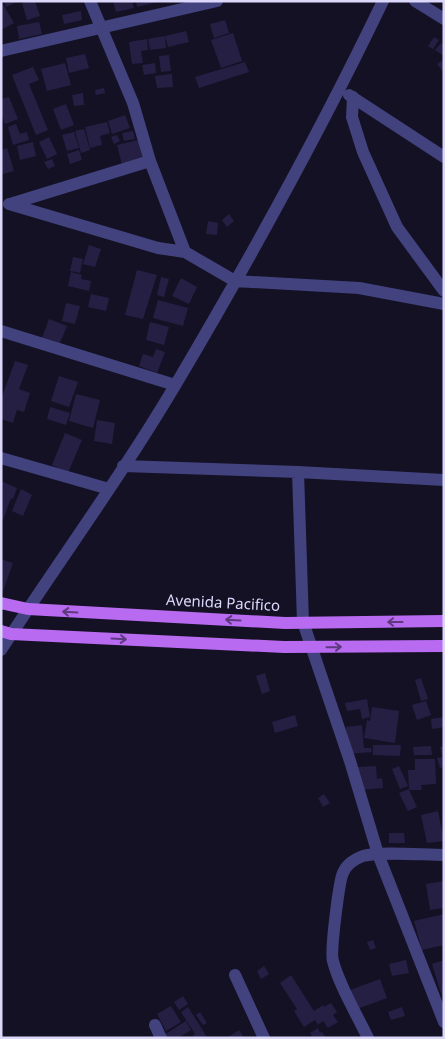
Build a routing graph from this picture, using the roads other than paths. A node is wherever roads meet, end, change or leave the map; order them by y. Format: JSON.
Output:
{"nodes":[{"id":1,"x":90,"y":1,"type":"edge"},
{"id":2,"x":217,"y":1,"type":"edge"},
{"id":3,"x":383,"y":1,"type":"edge"},
{"id":4,"x":415,"y":1,"type":"edge"},
{"id":5,"x":444,"y":18,"type":"edge"},
{"id":6,"x":102,"y":27,"type":"junction"},
{"id":7,"x":1,"y":51,"type":"edge"},
{"id":8,"x":340,"y":90,"type":"junction"},
{"id":9,"x":353,"y":97,"type":"junction"},
{"id":10,"x":444,"y":157,"type":"edge"},
{"id":11,"x":150,"y":161,"type":"junction"},
{"id":12,"x":5,"y":205,"type":"edge"},
{"id":13,"x":185,"y":252,"type":"junction"},
{"id":14,"x":235,"y":281,"type":"junction"},
{"id":15,"x":444,"y":291,"type":"edge"},
{"id":16,"x":444,"y":304,"type":"edge"},
{"id":17,"x":1,"y":331,"type":"edge"},
{"id":18,"x":176,"y":385,"type":"junction"},
{"id":19,"x":2,"y":461,"type":"edge"},
{"id":20,"x":123,"y":466,"type":"junction"},
{"id":21,"x":298,"y":472,"type":"junction"},
{"id":22,"x":444,"y":480,"type":"edge"},
{"id":23,"x":109,"y":489,"type":"junction"},
{"id":24,"x":1,"y":603,"type":"edge"},
{"id":25,"x":28,"y":609,"type":"junction"},
{"id":26,"x":444,"y":621,"type":"edge"},
{"id":27,"x":303,"y":622,"type":"junction"},
{"id":28,"x":6,"y":633,"type":"edge"},
{"id":29,"x":444,"y":646,"type":"edge"},
{"id":30,"x":313,"y":647,"type":"junction"},
{"id":31,"x":1,"y":650,"type":"edge"},
{"id":32,"x":378,"y":854,"type":"junction"},
{"id":33,"x":444,"y":855,"type":"edge"},
{"id":34,"x":235,"y":975,"type":"dead end"},
{"id":35,"x":444,"y":1022,"type":"edge"},
{"id":36,"x":155,"y":1025,"type":"dead end"},
{"id":37,"x":161,"y":1038,"type":"edge"},
{"id":38,"x":264,"y":1038,"type":"edge"},
{"id":39,"x":368,"y":1038,"type":"edge"}],
"edges":[{"from":1,"to":6,"type":"street"},
{"from":2,"to":6,"type":"street"},
{"from":3,"to":8,"type":"street"},
{"from":4,"to":5,"type":"street"},
{"from":6,"to":7,"type":"street"},
{"from":6,"to":11,"type":"street"},
{"from":8,"to":9,"type":"street"},
{"from":8,"to":14,"type":"street"},
{"from":9,"to":10,"type":"street"},
{"from":9,"to":15,"type":"street"},
{"from":11,"to":12,"type":"street"},
{"from":11,"to":13,"type":"street"},
{"from":12,"to":13,"type":"street"},
{"from":13,"to":14,"type":"street"},
{"from":14,"to":16,"type":"street"},
{"from":14,"to":18,"type":"street"},
{"from":17,"to":18,"type":"street"},
{"from":18,"to":20,"type":"street"},
{"from":19,"to":23,"type":"street"},
{"from":20,"to":21,"type":"street"},
{"from":20,"to":23,"type":"street"},
{"from":21,"to":22,"type":"street"},
{"from":21,"to":27,"type":"street"},
{"from":23,"to":25,"type":"street"},
{"from":24,"to":25,"type":"main road","name":"Avenida Pacifico"},
{"from":27,"to":25,"type":"main road","name":"Avenida Pacifico","one_way":true},
{"from":25,"to":28,"type":"street"},
{"from":26,"to":27,"type":"main road","name":"Avenida Pacifico","one_way":true},
{"from":27,"to":30,"type":"street"},
{"from":28,"to":30,"type":"main road","one_way":true},
{"from":28,"to":31,"type":"street"},
{"from":30,"to":29,"type":"main road","one_way":true},
{"from":30,"to":32,"type":"street"},
{"from":32,"to":33,"type":"street"},
{"from":32,"to":35,"type":"street"},
{"from":32,"to":39,"type":"street"},
{"from":34,"to":38,"type":"street"},
{"from":36,"to":37,"type":"street"}]}
